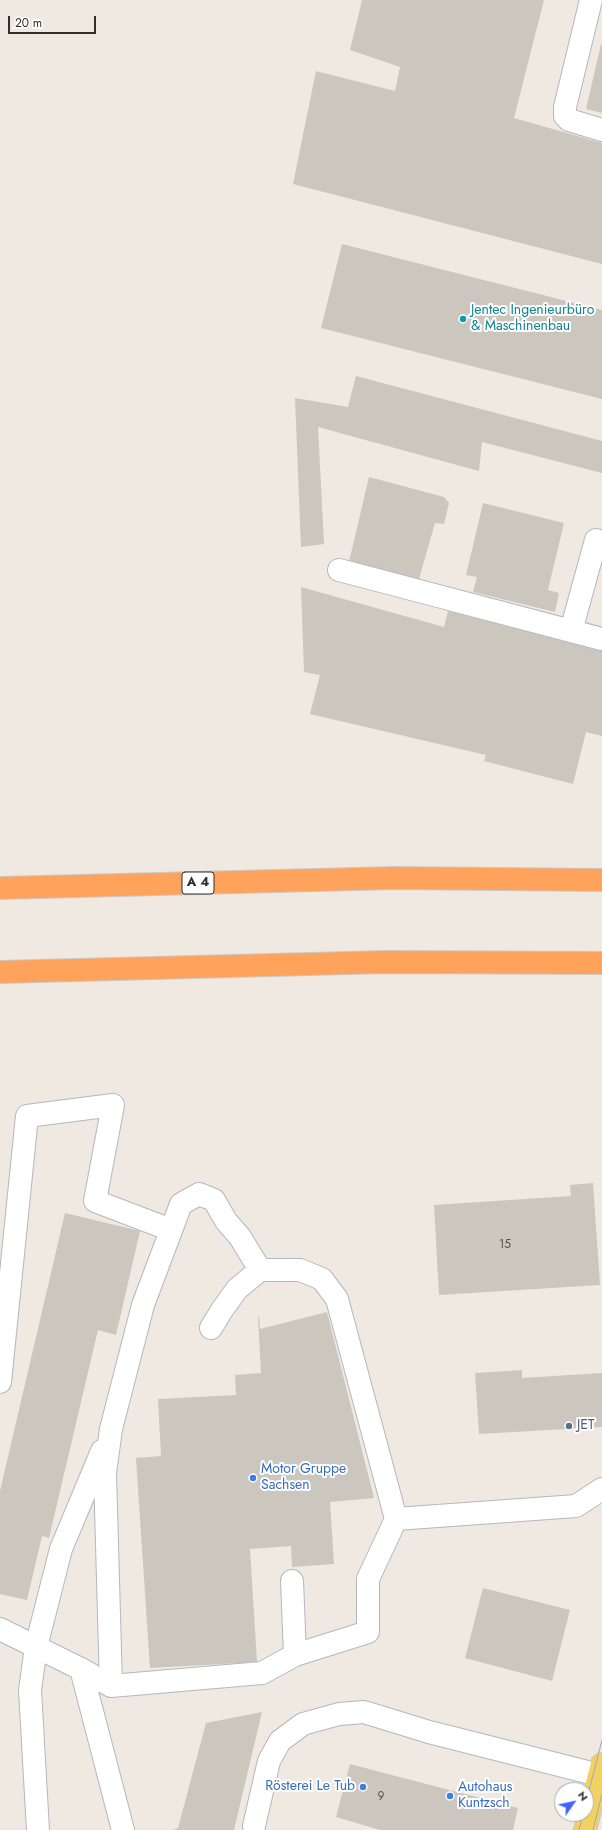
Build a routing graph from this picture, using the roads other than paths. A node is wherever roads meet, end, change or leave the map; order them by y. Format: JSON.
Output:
{"nodes":[{"id":1,"x":591,"y":0,"type":"edge"},
{"id":2,"x":602,"y":130,"type":"edge"},
{"id":3,"x":602,"y":542,"type":"edge"},
{"id":4,"x":339,"y":570,"type":"dead end"},
{"id":5,"x":571,"y":631,"type":"junction"},
{"id":6,"x":602,"y":639,"type":"edge"},
{"id":7,"x":602,"y":880,"type":"edge"},
{"id":8,"x":0,"y":888,"type":"edge"},
{"id":9,"x":602,"y":963,"type":"edge"},
{"id":10,"x":0,"y":972,"type":"edge"},
{"id":11,"x":171,"y":1230,"type":"junction"},
{"id":12,"x":260,"y":1270,"type":"junction"},
{"id":13,"x":211,"y":1328,"type":"dead end"},
{"id":14,"x":0,"y":1382,"type":"edge"},
{"id":15,"x":111,"y":1429,"type":"junction"},
{"id":16,"x":602,"y":1490,"type":"edge"},
{"id":17,"x":396,"y":1519,"type":"junction"},
{"id":18,"x":292,"y":1581,"type":"dead end"},
{"id":19,"x":0,"y":1629,"type":"edge"},
{"id":20,"x":36,"y":1647,"type":"junction"},
{"id":21,"x":295,"y":1655,"type":"junction"},
{"id":22,"x":81,"y":1669,"type":"junction"},
{"id":23,"x":111,"y":1686,"type":"junction"},
{"id":24,"x":601,"y":1770,"type":"edge"},
{"id":25,"x":254,"y":1826,"type":"dead end"},
{"id":26,"x":38,"y":1830,"type":"edge"},
{"id":27,"x":123,"y":1830,"type":"edge"},
{"id":28,"x":585,"y":1830,"type":"edge"}],
"edges":[{"from":1,"to":2,"type":"lane"},
{"from":3,"to":5,"type":"lane"},
{"from":4,"to":5,"type":"lane"},
{"from":5,"to":6,"type":"lane"},
{"from":7,"to":8,"type":"highway","number":"A 4"},
{"from":9,"to":10,"type":"highway"},
{"from":11,"to":12,"type":"lane"},
{"from":11,"to":14,"type":"lane"},
{"from":11,"to":15,"type":"lane"},
{"from":12,"to":13,"type":"lane"},
{"from":12,"to":17,"type":"lane"},
{"from":15,"to":20,"type":"lane"},
{"from":15,"to":23,"type":"lane"},
{"from":16,"to":17,"type":"lane"},
{"from":17,"to":21,"type":"lane"},
{"from":18,"to":21,"type":"lane"},
{"from":19,"to":20,"type":"lane"},
{"from":20,"to":22,"type":"lane"},
{"from":20,"to":26,"type":"lane"},
{"from":21,"to":23,"type":"lane"},
{"from":22,"to":23,"type":"lane"},
{"from":22,"to":27,"type":"lane"},
{"from":24,"to":25,"type":"lane"},
{"from":24,"to":28,"type":"main road"}]}
